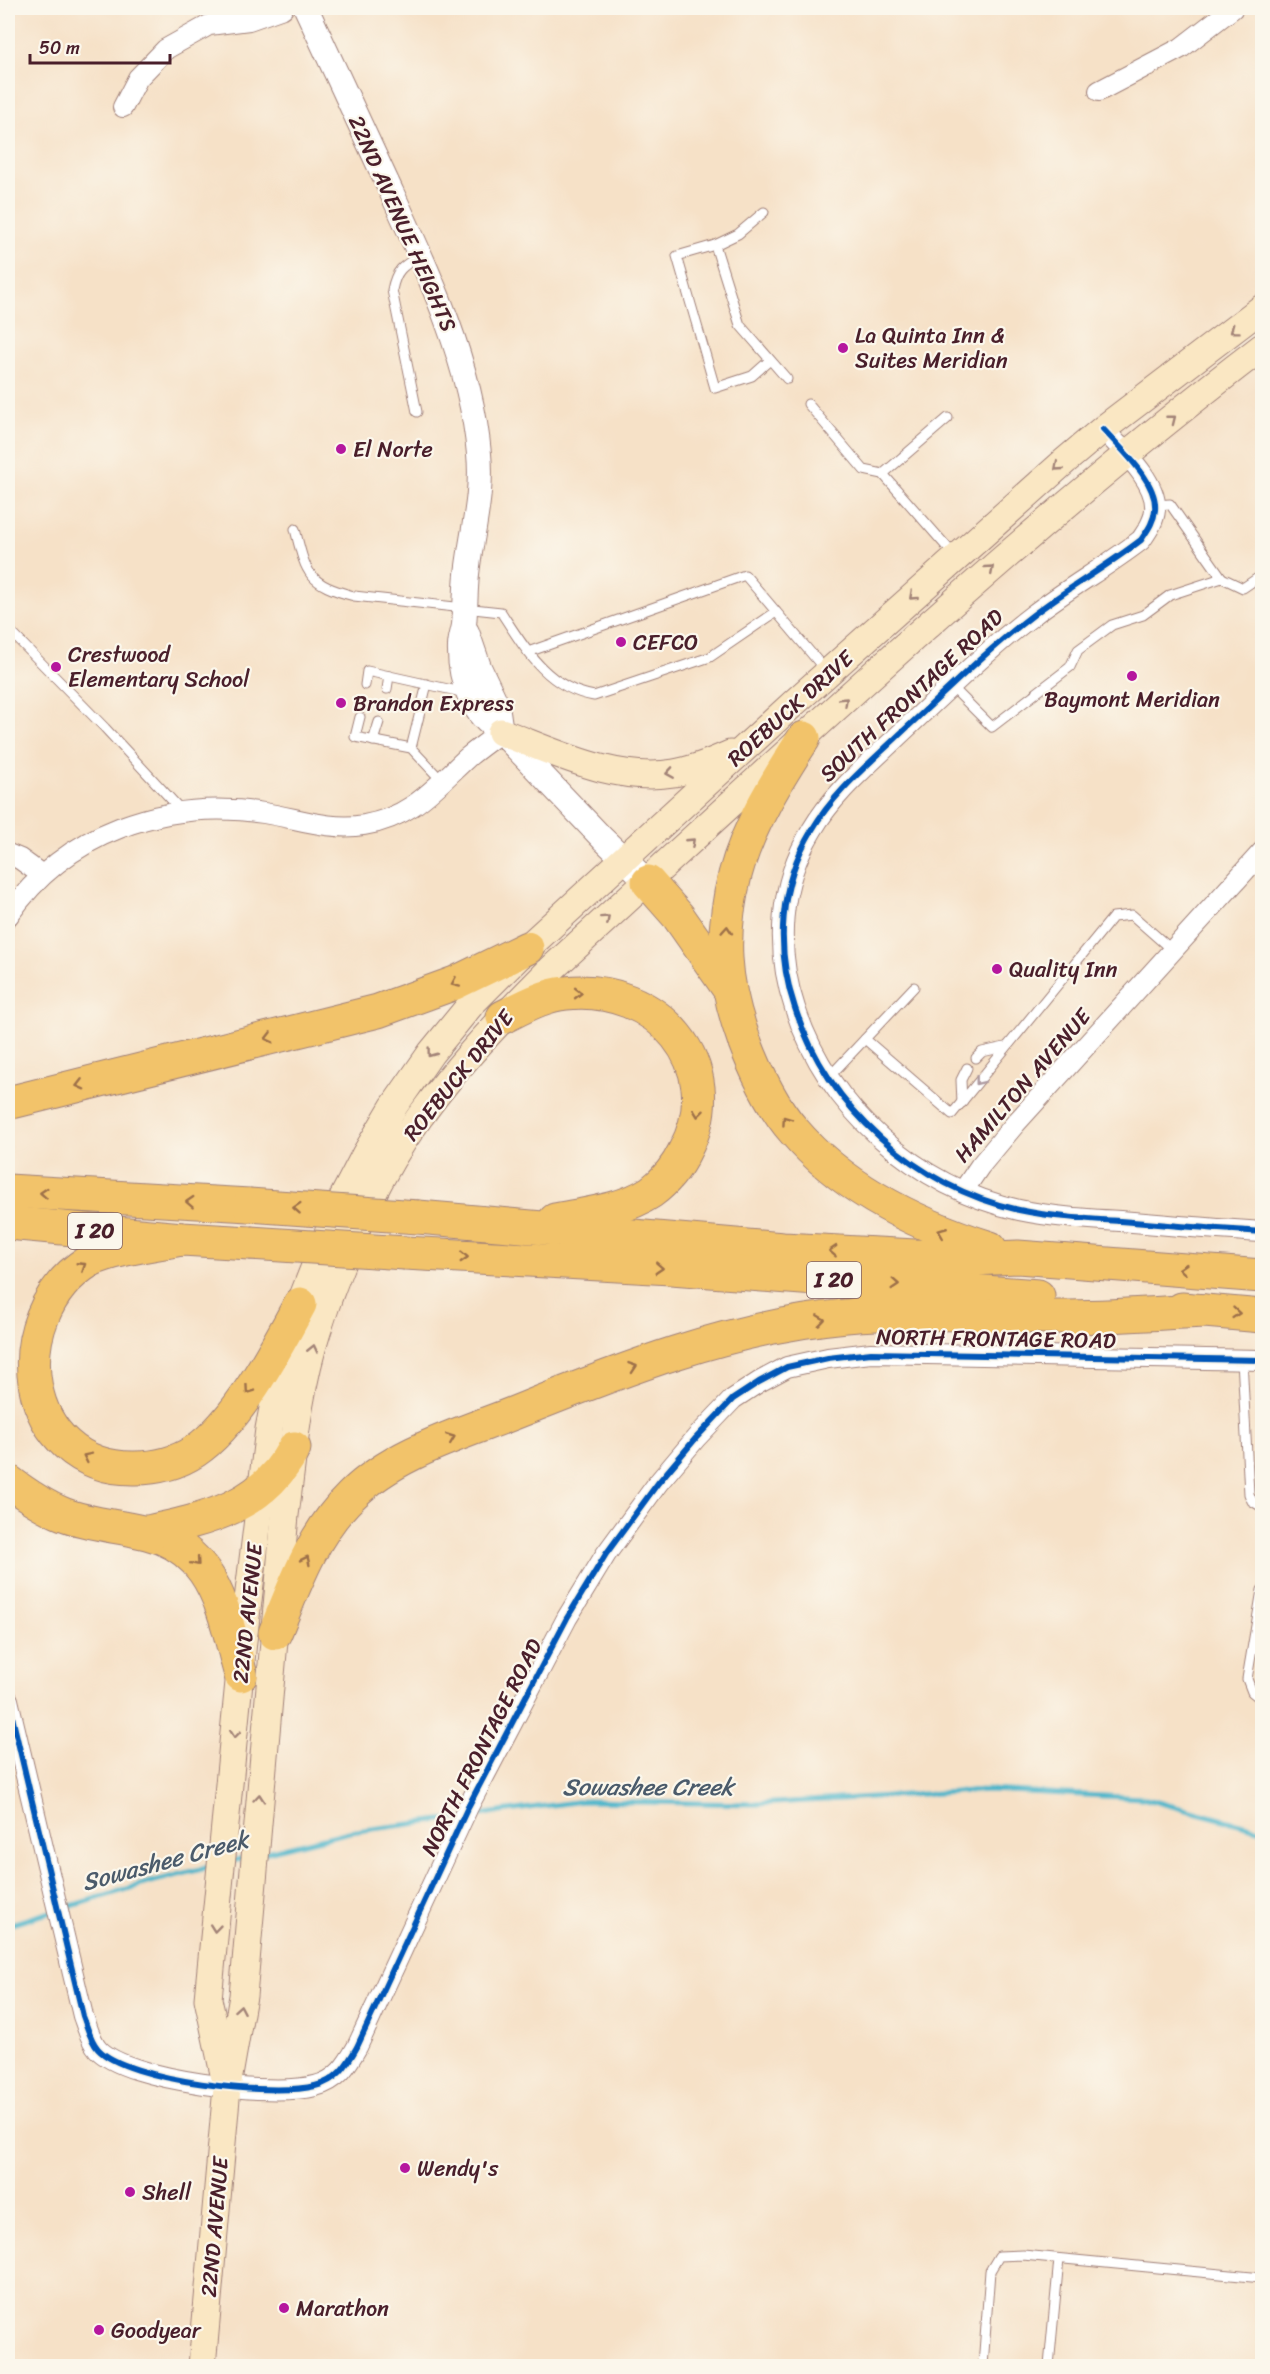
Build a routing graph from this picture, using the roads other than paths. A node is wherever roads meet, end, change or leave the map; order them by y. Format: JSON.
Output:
{"nodes":[{"id":1,"x":283,"y":8,"type":"edge"},
{"id":2,"x":306,"y":8,"type":"edge"},
{"id":3,"x":1233,"y":8,"type":"edge"},
{"id":4,"x":1099,"y":91,"type":"dead end"},
{"id":5,"x":123,"y":107,"type":"dead end"},
{"id":6,"x":764,"y":212,"type":"dead end"},
{"id":7,"x":715,"y":245,"type":"junction"},
{"id":8,"x":421,"y":255,"type":"junction"},
{"id":9,"x":1263,"y":308,"type":"edge"},
{"id":10,"x":1263,"y":347,"type":"edge"},
{"id":11,"x":770,"y":360,"type":"junction"},
{"id":12,"x":787,"y":379,"type":"dead end"},
{"id":13,"x":808,"y":404,"type":"dead end"},
{"id":14,"x":417,"y":412,"type":"dead end"},
{"id":15,"x":948,"y":418,"type":"dead end"},
{"id":16,"x":1103,"y":429,"type":"junction"},
{"id":17,"x":1126,"y":455,"type":"junction"},
{"id":18,"x":883,"y":474,"type":"junction"},
{"id":19,"x":1155,"y":505,"type":"junction"},
{"id":20,"x":295,"y":529,"type":"dead end"},
{"id":21,"x":956,"y":557,"type":"junction"},
{"id":22,"x":1263,"y":575,"type":"edge"},
{"id":23,"x":1222,"y":578,"type":"junction"},
{"id":24,"x":776,"y":612,"type":"junction"},
{"id":25,"x":464,"y":616,"type":"junction"},
{"id":26,"x":8,"y":629,"type":"edge"},
{"id":27,"x":528,"y":652,"type":"junction"},
{"id":28,"x":827,"y":673,"type":"junction"},
{"id":29,"x":389,"y":676,"type":"junction"},
{"id":30,"x":427,"y":684,"type":"junction"},
{"id":31,"x":365,"y":685,"type":"dead end"},
{"id":32,"x":951,"y":686,"type":"junction"},
{"id":33,"x":387,"y":689,"type":"dead end"},
{"id":34,"x":469,"y":693,"type":"junction"},
{"id":35,"x":360,"y":717,"type":"dead end"},
{"id":36,"x":379,"y":722,"type":"dead end"},
{"id":37,"x":501,"y":732,"type":"junction"},
{"id":38,"x":804,"y":738,"type":"junction"},
{"id":39,"x":374,"y":741,"type":"junction"},
{"id":40,"x":411,"y":748,"type":"junction"},
{"id":41,"x":745,"y":748,"type":"junction"},
{"id":42,"x":443,"y":782,"type":"junction"},
{"id":43,"x":181,"y":810,"type":"junction"},
{"id":44,"x":1263,"y":852,"type":"edge"},
{"id":45,"x":8,"y":854,"type":"edge"},
{"id":46,"x":624,"y":860,"type":"junction"},
{"id":47,"x":42,"y":875,"type":"junction"},
{"id":48,"x":648,"y":882,"type":"junction"},
{"id":49,"x":8,"y":916,"type":"edge"},
{"id":50,"x":526,"y":948,"type":"junction"},
{"id":51,"x":1173,"y":951,"type":"junction"},
{"id":52,"x":914,"y":987,"type":"dead end"},
{"id":53,"x":728,"y":988,"type":"junction"},
{"id":54,"x":503,"y":1017,"type":"junction"},
{"id":55,"x":865,"y":1039,"type":"junction"},
{"id":56,"x":1005,"y":1047,"type":"junction"},
{"id":57,"x":976,"y":1058,"type":"dead end"},
{"id":58,"x":967,"y":1068,"type":"dead end"},
{"id":59,"x":829,"y":1077,"type":"junction"},
{"id":60,"x":8,"y":1103,"type":"edge"},
{"id":61,"x":962,"y":1103,"type":"junction"},
{"id":62,"x":376,"y":1160,"type":"junction"},
{"id":63,"x":8,"y":1191,"type":"edge"},
{"id":64,"x":963,"y":1191,"type":"junction"},
{"id":65,"x":8,"y":1223,"type":"edge"},
{"id":66,"x":521,"y":1228,"type":"junction"},
{"id":67,"x":1263,"y":1232,"type":"edge"},
{"id":68,"x":182,"y":1239,"type":"junction"},
{"id":69,"x":1018,"y":1257,"type":"junction"},
{"id":70,"x":1263,"y":1276,"type":"edge"},
{"id":71,"x":300,"y":1304,"type":"junction"},
{"id":72,"x":1203,"y":1311,"type":"junction"},
{"id":73,"x":1263,"y":1316,"type":"edge"},
{"id":74,"x":1242,"y":1359,"type":"junction"},
{"id":75,"x":1263,"y":1360,"type":"edge"},
{"id":76,"x":294,"y":1448,"type":"junction"},
{"id":77,"x":8,"y":1481,"type":"edge"},
{"id":78,"x":260,"y":1489,"type":"junction"},
{"id":79,"x":1263,"y":1507,"type":"edge"},
{"id":80,"x":148,"y":1532,"type":"junction"},
{"id":81,"x":1263,"y":1590,"type":"edge"},
{"id":82,"x":275,"y":1633,"type":"junction"},
{"id":83,"x":241,"y":1676,"type":"junction"},
{"id":84,"x":8,"y":1700,"type":"edge"},
{"id":85,"x":1263,"y":1700,"type":"edge"},
{"id":86,"x":226,"y":2087,"type":"junction"},
{"id":87,"x":1059,"y":2259,"type":"junction"},
{"id":88,"x":1263,"y":2277,"type":"edge"},
{"id":89,"x":201,"y":2367,"type":"edge"},
{"id":90,"x":983,"y":2367,"type":"edge"},
{"id":91,"x":1049,"y":2367,"type":"edge"}],
"edges":[{"from":1,"to":5,"type":"street"},
{"from":2,"to":8,"type":"street","name":"22ND AVENUE HEIGHTS"},
{"from":3,"to":4,"type":"street"},
{"from":6,"to":7,"type":"lane"},
{"from":7,"to":11,"type":"lane"},
{"from":7,"to":11,"type":"lane"},
{"from":8,"to":14,"type":"lane"},
{"from":8,"to":25,"type":"street","name":"22ND AVENUE HEIGHTS"},
{"from":9,"to":16,"type":"main road","name":"ROEBUCK DRIVE","one_way":true},
{"from":17,"to":10,"type":"main road","name":"ROEBUCK DRIVE","one_way":true},
{"from":11,"to":12,"type":"lane"},
{"from":13,"to":18,"type":"lane"},
{"from":15,"to":18,"type":"lane"},
{"from":16,"to":17,"type":"street"},
{"from":16,"to":21,"type":"main road","name":"ROEBUCK DRIVE","one_way":true},
{"from":17,"to":19,"type":"street"},
{"from":38,"to":17,"type":"main road","name":"ROEBUCK DRIVE","one_way":true},
{"from":18,"to":21,"type":"lane"},
{"from":19,"to":23,"type":"lane"},
{"from":19,"to":32,"type":"street","name":"SOUTH FRONTAGE ROAD"},
{"from":20,"to":25,"type":"lane"},
{"from":21,"to":28,"type":"main road","name":"ROEBUCK DRIVE","one_way":true},
{"from":22,"to":23,"type":"lane"},
{"from":23,"to":32,"type":"lane"},
{"from":24,"to":27,"type":"lane"},
{"from":24,"to":27,"type":"lane"},
{"from":24,"to":28,"type":"lane"},
{"from":25,"to":27,"type":"lane"},
{"from":25,"to":34,"type":"street","name":"22ND AVENUE HEIGHTS"},
{"from":25,"to":37,"type":"street","name":"22ND AVENUE HEIGHTS"},
{"from":26,"to":43,"type":"lane"},
{"from":28,"to":41,"type":"main road","name":"ROEBUCK DRIVE"},
{"from":29,"to":30,"type":"lane"},
{"from":29,"to":31,"type":"lane"},
{"from":29,"to":33,"type":"lane"},
{"from":30,"to":34,"type":"lane"},
{"from":30,"to":40,"type":"lane"},
{"from":32,"to":59,"type":"street","name":"SOUTH FRONTAGE ROAD"},
{"from":34,"to":37,"type":"street","name":"22ND AVENUE HEIGHTS"},
{"from":35,"to":39,"type":"lane"},
{"from":36,"to":39,"type":"lane"},
{"from":41,"to":37,"type":"main road","one_way":true},
{"from":37,"to":42,"type":"street"},
{"from":37,"to":46,"type":"street","name":"22ND AVENUE HEIGHTS"},
{"from":48,"to":38,"type":"main road","name":"ROEBUCK DRIVE","one_way":true},
{"from":53,"to":38,"type":"highway","one_way":true},
{"from":39,"to":40,"type":"lane"},
{"from":40,"to":42,"type":"lane"},
{"from":41,"to":46,"type":"main road","name":"ROEBUCK DRIVE"},
{"from":42,"to":43,"type":"street"},
{"from":43,"to":47,"type":"street"},
{"from":44,"to":51,"type":"street","name":"HAMILTON AVENUE"},
{"from":45,"to":47,"type":"street"},
{"from":46,"to":48,"type":"street","name":"22ND AVENUE HEIGHTS"},
{"from":46,"to":50,"type":"main road","name":"ROEBUCK DRIVE"},
{"from":47,"to":49,"type":"street"},
{"from":48,"to":53,"type":"highway"},
{"from":54,"to":48,"type":"main road","name":"ROEBUCK DRIVE","one_way":true},
{"from":50,"to":60,"type":"highway","one_way":true},
{"from":50,"to":62,"type":"main road","name":"ROEBUCK DRIVE","one_way":true},
{"from":51,"to":56,"type":"lane"},
{"from":51,"to":64,"type":"street","name":"HAMILTON AVENUE"},
{"from":52,"to":55,"type":"lane"},
{"from":69,"to":53,"type":"highway","one_way":true},
{"from":54,"to":62,"type":"main road","name":"ROEBUCK DRIVE"},
{"from":54,"to":66,"type":"highway","one_way":true},
{"from":55,"to":59,"type":"lane"},
{"from":55,"to":61,"type":"lane"},
{"from":56,"to":57,"type":"lane"},
{"from":56,"to":61,"type":"lane","one_way":true},
{"from":58,"to":61,"type":"lane"},
{"from":59,"to":64,"type":"street","name":"SOUTH FRONTAGE ROAD"},
{"from":62,"to":71,"type":"main road","name":"22ND AVENUE"},
{"from":76,"to":62,"type":"main road","name":"22ND AVENUE","one_way":true},
{"from":66,"to":63,"type":"highway","number":"I 20","one_way":true,"bridge":true},
{"from":64,"to":67,"type":"street","name":"SOUTH FRONTAGE ROAD"},
{"from":65,"to":68,"type":"highway","number":"I 20"},
{"from":69,"to":66,"type":"highway","number":"I 20","one_way":true},
{"from":71,"to":68,"type":"highway","one_way":true},
{"from":68,"to":72,"type":"highway","number":"I 20","one_way":true,"bridge":true},
{"from":70,"to":69,"type":"highway","number":"I 20","one_way":true},
{"from":71,"to":78,"type":"main road","name":"22ND AVENUE"},
{"from":72,"to":73,"type":"highway","number":"I 20","one_way":true},
{"from":82,"to":72,"type":"highway","one_way":true},
{"from":74,"to":75,"type":"street","name":"NORTH FRONTAGE ROAD"},
{"from":74,"to":79,"type":"lane"},
{"from":74,"to":86,"type":"street","name":"NORTH FRONTAGE ROAD"},
{"from":76,"to":78,"type":"highway"},
{"from":76,"to":82,"type":"main road","name":"22ND AVENUE"},
{"from":77,"to":80,"type":"highway"},
{"from":78,"to":80,"type":"highway"},
{"from":78,"to":83,"type":"main road","name":"22ND AVENUE"},
{"from":80,"to":83,"type":"highway","one_way":true},
{"from":81,"to":85,"type":"lane"},
{"from":86,"to":82,"type":"main road","name":"22ND AVENUE","one_way":true},
{"from":83,"to":86,"type":"main road","name":"22ND AVENUE","one_way":true},
{"from":84,"to":86,"type":"street","name":"NORTH FRONTAGE ROAD"},
{"from":86,"to":89,"type":"main road","name":"22ND AVENUE"},
{"from":87,"to":88,"type":"lane"},
{"from":87,"to":90,"type":"lane"},
{"from":87,"to":91,"type":"lane"}]}
